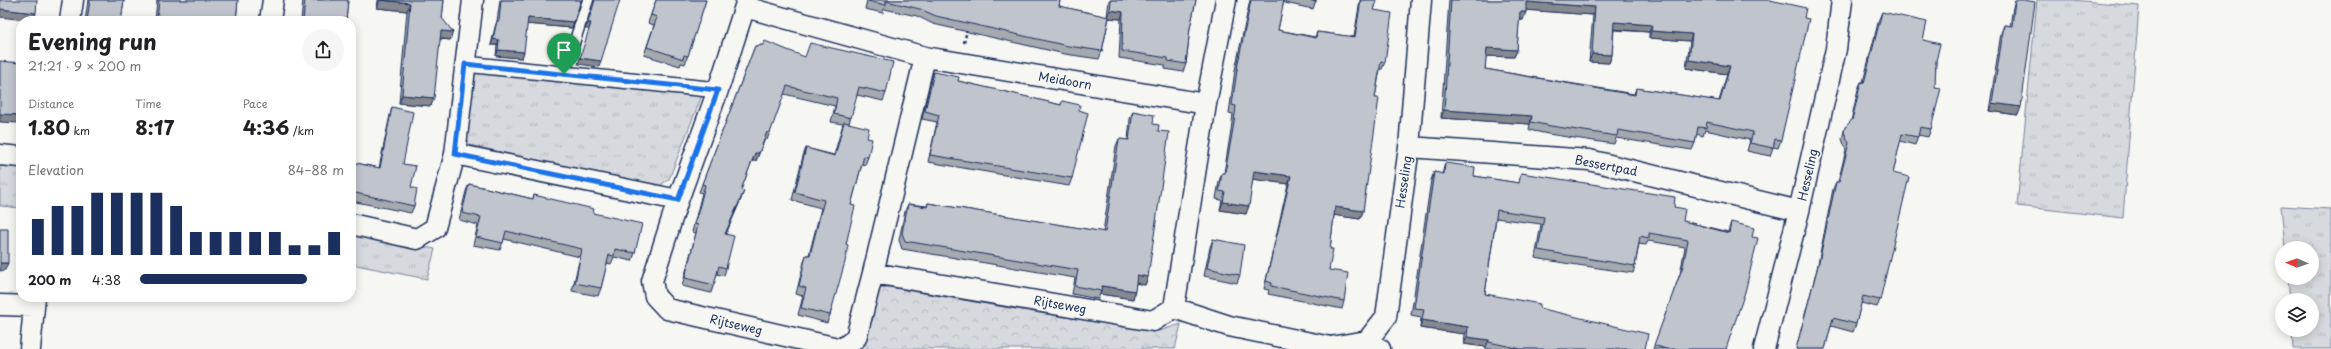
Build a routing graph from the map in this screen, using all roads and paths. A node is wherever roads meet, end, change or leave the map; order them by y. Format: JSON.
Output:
{"nodes":[{"id":1,"x":73,"y":0,"type":"edge"},
{"id":2,"x":273,"y":0,"type":"edge"},
{"id":3,"x":473,"y":0,"type":"edge"},
{"id":4,"x":588,"y":0,"type":"edge"},
{"id":5,"x":1226,"y":0,"type":"edge"},
{"id":6,"x":1421,"y":0,"type":"edge"},
{"id":7,"x":1842,"y":0,"type":"edge"},
{"id":8,"x":746,"y":3,"type":"edge"},
{"id":9,"x":71,"y":16,"type":"edge"},
{"id":10,"x":271,"y":16,"type":"edge"},
{"id":11,"x":968,"y":28,"type":"edge"},
{"id":12,"x":925,"y":57,"type":"junction"},
{"id":13,"x":959,"y":63,"type":"junction"},
{"id":14,"x":465,"y":64,"type":"junction"},
{"id":15,"x":564,"y":74,"type":"junction"},
{"id":16,"x":718,"y":90,"type":"junction"},
{"id":17,"x":1206,"y":104,"type":"junction"},
{"id":18,"x":1409,"y":147,"type":"junction"},
{"id":19,"x":455,"y":154,"type":"junction"},
{"id":20,"x":0,"y":155,"type":"edge"},
{"id":21,"x":16,"y":157,"type":"edge"},
{"id":22,"x":678,"y":200,"type":"junction"},
{"id":23,"x":1799,"y":211,"type":"junction"},
{"id":24,"x":356,"y":225,"type":"edge"},
{"id":25,"x":873,"y":273,"type":"junction"},
{"id":26,"x":26,"y":302,"type":"edge"},
{"id":27,"x":34,"y":302,"type":"edge"},
{"id":28,"x":0,"y":305,"type":"edge"},
{"id":29,"x":1174,"y":308,"type":"junction"},
{"id":30,"x":1373,"y":345,"type":"edge"},
{"id":31,"x":30,"y":349,"type":"edge"},
{"id":32,"x":1764,"y":349,"type":"edge"}],
"edges":[{"from":1,"to":9,"type":"street"},
{"from":2,"to":10,"type":"street"},
{"from":3,"to":14,"type":"street"},
{"from":4,"to":15,"type":"lane"},
{"from":5,"to":17,"type":"street"},
{"from":6,"to":18,"type":"street","name":"Hesseling"},
{"from":7,"to":23,"type":"street","name":"Hesseling"},
{"from":8,"to":12,"type":"street","name":"Meidoorn"},
{"from":8,"to":16,"type":"street"},
{"from":11,"to":13,"type":"path"},
{"from":12,"to":13,"type":"street","name":"Meidoorn"},
{"from":12,"to":25,"type":"street"},
{"from":13,"to":17,"type":"street","name":"Meidoorn"},
{"from":14,"to":15,"type":"street"},
{"from":14,"to":19,"type":"street"},
{"from":15,"to":16,"type":"street"},
{"from":16,"to":22,"type":"street"},
{"from":17,"to":29,"type":"street"},
{"from":18,"to":23,"type":"street","name":"Bessertpad"},
{"from":18,"to":30,"type":"street","name":"Hesseling"},
{"from":19,"to":22,"type":"street"},
{"from":19,"to":24,"type":"street"},
{"from":20,"to":21,"type":"street"},
{"from":22,"to":25,"type":"street","name":"Rijtseweg"},
{"from":23,"to":32,"type":"street","name":"Hesseling"},
{"from":25,"to":29,"type":"street","name":"Rijtseweg"},
{"from":26,"to":28,"type":"street"},
{"from":27,"to":31,"type":"street"},
{"from":29,"to":30,"type":"street"}]}
